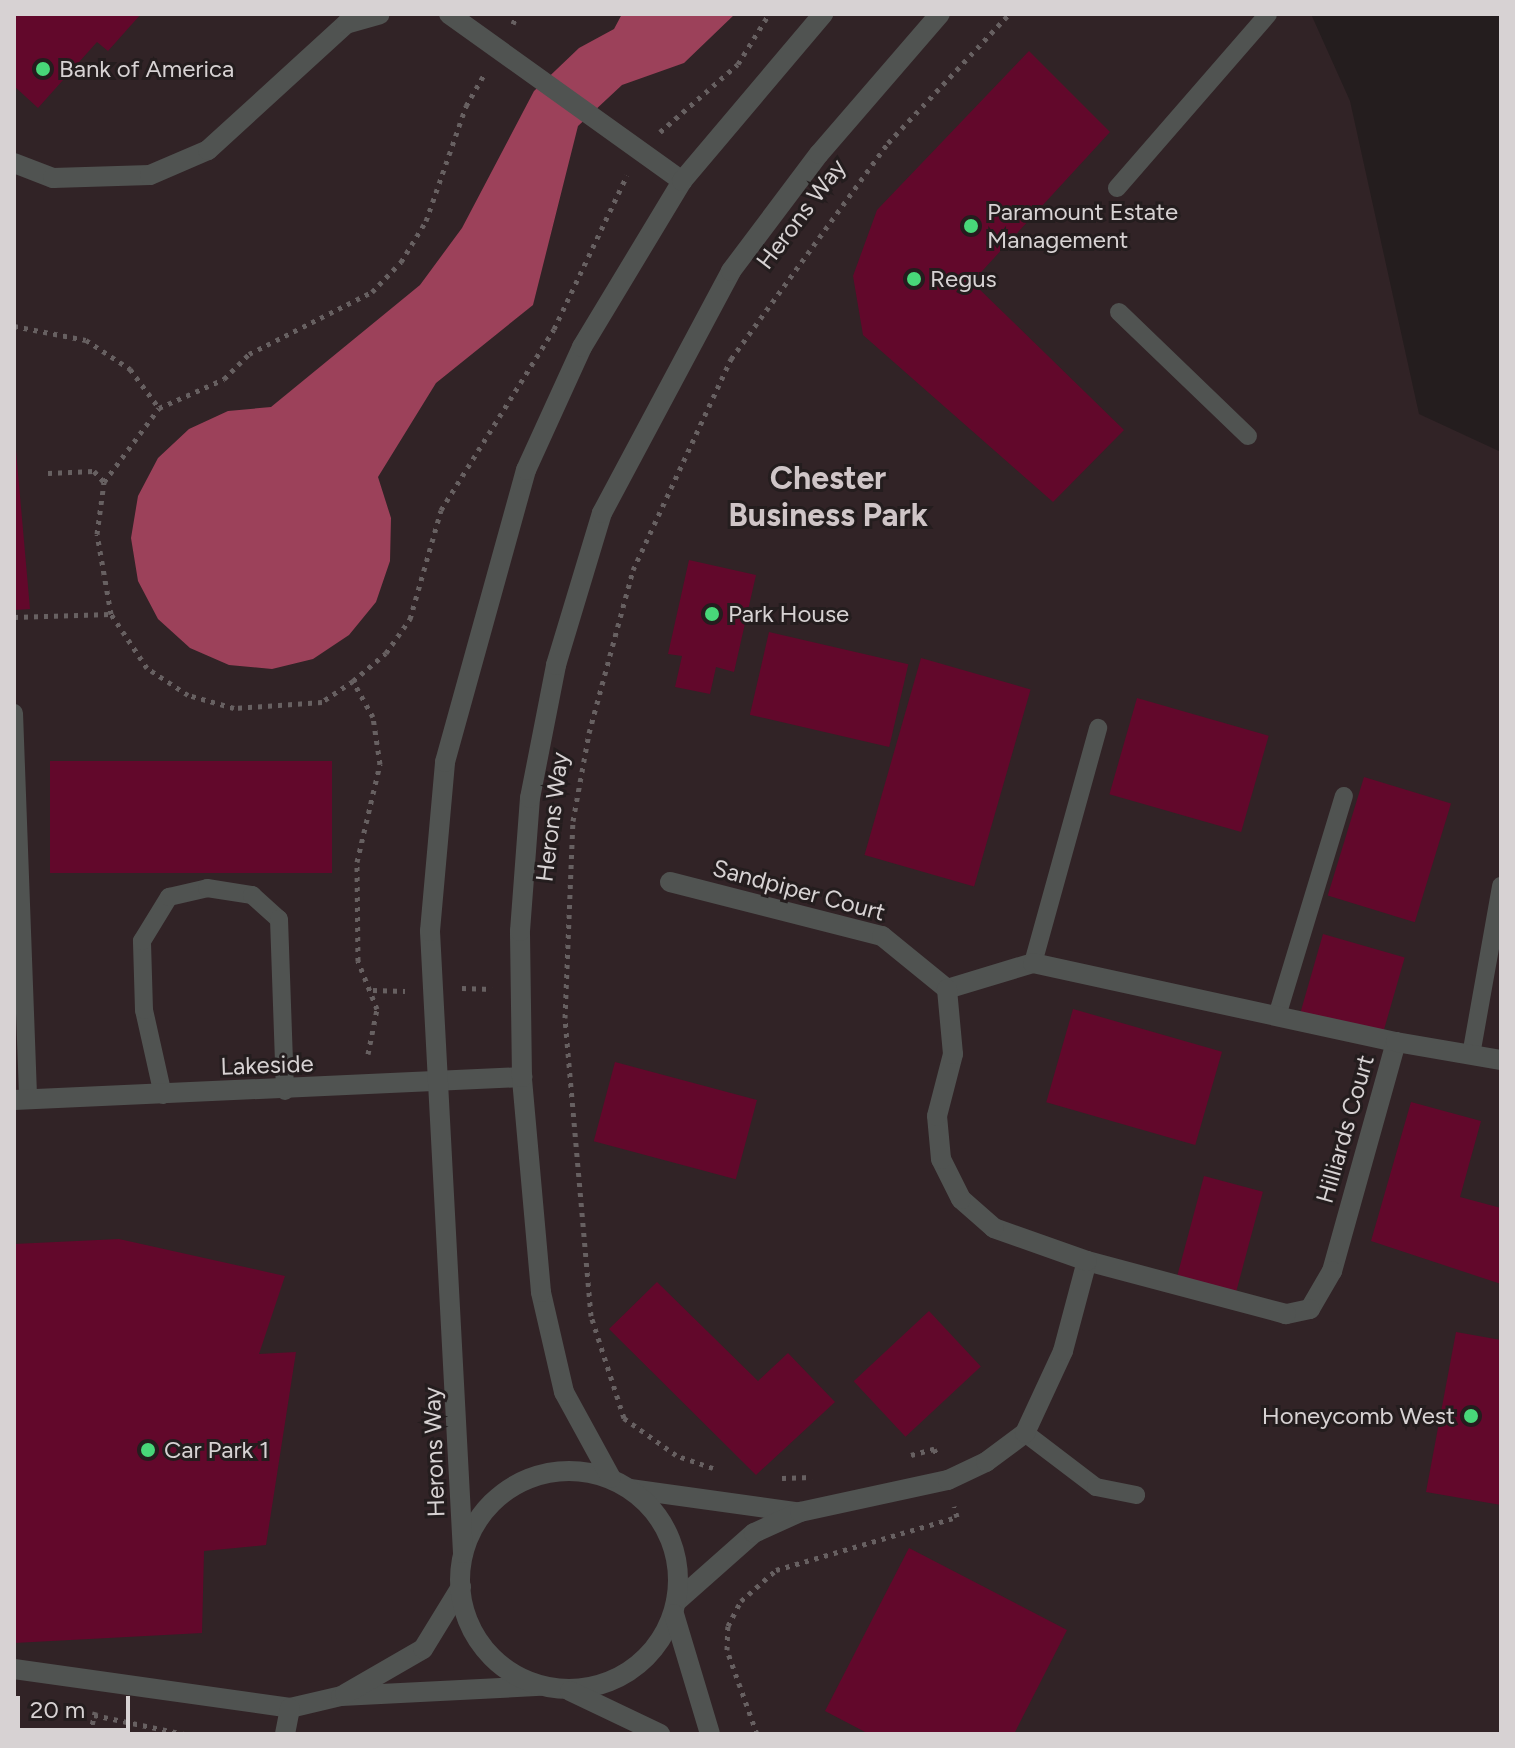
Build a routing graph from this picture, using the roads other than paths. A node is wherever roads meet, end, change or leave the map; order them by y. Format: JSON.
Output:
{"nodes":[{"id":1,"x":380,"y":14,"type":"edge"},
{"id":2,"x":449,"y":14,"type":"edge"},
{"id":3,"x":823,"y":14,"type":"edge"},
{"id":4,"x":940,"y":14,"type":"edge"},
{"id":5,"x":1268,"y":14,"type":"edge"},
{"id":6,"x":14,"y":163,"type":"edge"},
{"id":7,"x":682,"y":181,"type":"junction"},
{"id":8,"x":1117,"y":188,"type":"dead end"},
{"id":9,"x":1119,"y":312,"type":"dead end"},
{"id":10,"x":1248,"y":436,"type":"dead end"},
{"id":11,"x":14,"y":713,"type":"edge"},
{"id":12,"x":1098,"y":728,"type":"dead end"},
{"id":13,"x":1344,"y":796,"type":"dead end"},
{"id":14,"x":670,"y":882,"type":"dead end"},
{"id":15,"x":1501,"y":886,"type":"edge"},
{"id":16,"x":1033,"y":963,"type":"junction"},
{"id":17,"x":947,"y":989,"type":"junction"},
{"id":18,"x":1277,"y":1016,"type":"junction"},
{"id":19,"x":1396,"y":1042,"type":"junction"},
{"id":20,"x":1471,"y":1055,"type":"junction"},
{"id":21,"x":1501,"y":1060,"type":"edge"},
{"id":22,"x":522,"y":1077,"type":"junction"},
{"id":23,"x":434,"y":1085,"type":"junction"},
{"id":24,"x":285,"y":1091,"type":"junction"},
{"id":25,"x":163,"y":1095,"type":"junction"},
{"id":26,"x":21,"y":1100,"type":"edge"},
{"id":27,"x":1087,"y":1261,"type":"junction"},
{"id":28,"x":1025,"y":1433,"type":"junction"},
{"id":29,"x":611,"y":1478,"type":"junction"},
{"id":30,"x":630,"y":1489,"type":"junction"},
{"id":31,"x":1136,"y":1495,"type":"dead end"},
{"id":32,"x":800,"y":1512,"type":"junction"},
{"id":33,"x":463,"y":1553,"type":"junction"},
{"id":34,"x":461,"y":1587,"type":"junction"},
{"id":35,"x":675,"y":1608,"type":"junction"},
{"id":36,"x":14,"y":1669,"type":"edge"},
{"id":37,"x":541,"y":1686,"type":"junction"},
{"id":38,"x":563,"y":1688,"type":"junction"},
{"id":39,"x":341,"y":1696,"type":"junction"},
{"id":40,"x":290,"y":1708,"type":"junction"},
{"id":41,"x":285,"y":1734,"type":"edge"},
{"id":42,"x":660,"y":1734,"type":"edge"},
{"id":43,"x":710,"y":1734,"type":"edge"}],
"edges":[{"from":1,"to":6,"type":"street"},
{"from":2,"to":7,"type":"street"},
{"from":3,"to":7,"type":"street","name":"Herons Way"},
{"from":4,"to":22,"type":"street","name":"Herons Way"},
{"from":5,"to":8,"type":"lane"},
{"from":7,"to":23,"type":"street","name":"Herons Way"},
{"from":9,"to":10,"type":"lane"},
{"from":11,"to":26,"type":"lane"},
{"from":12,"to":16,"type":"lane"},
{"from":13,"to":18,"type":"lane"},
{"from":14,"to":17,"type":"street","name":"Sandpiper Court"},
{"from":15,"to":20,"type":"lane"},
{"from":16,"to":17,"type":"street","name":"Hilliards Court"},
{"from":16,"to":18,"type":"street","name":"Hilliards Court"},
{"from":17,"to":27,"type":"street","name":"Hilliards Court"},
{"from":18,"to":19,"type":"street","name":"Hilliards Court"},
{"from":19,"to":20,"type":"street"},
{"from":19,"to":27,"type":"street","name":"Hilliards Court"},
{"from":20,"to":21,"type":"street"},
{"from":22,"to":23,"type":"street","name":"Lakeside"},
{"from":22,"to":29,"type":"street","name":"Herons Way"},
{"from":23,"to":24,"type":"street","name":"Lakeside"},
{"from":23,"to":33,"type":"street","name":"Herons Way"},
{"from":24,"to":25,"type":"street","name":"Lakeside"},
{"from":24,"to":25,"type":"lane"},
{"from":25,"to":26,"type":"street","name":"Lakeside"},
{"from":27,"to":28,"type":"street"},
{"from":28,"to":31,"type":"lane"},
{"from":28,"to":32,"type":"street"},
{"from":29,"to":30,"type":"street"},
{"from":29,"to":33,"type":"street"},
{"from":30,"to":32,"type":"street"},
{"from":30,"to":35,"type":"street"},
{"from":32,"to":35,"type":"street"},
{"from":33,"to":34,"type":"street"},
{"from":34,"to":37,"type":"street"},
{"from":34,"to":39,"type":"street"},
{"from":35,"to":38,"type":"street"},
{"from":35,"to":43,"type":"street"},
{"from":36,"to":40,"type":"street"},
{"from":37,"to":38,"type":"street"},
{"from":37,"to":39,"type":"street"},
{"from":38,"to":42,"type":"street"},
{"from":39,"to":40,"type":"street"},
{"from":40,"to":41,"type":"street"}]}
